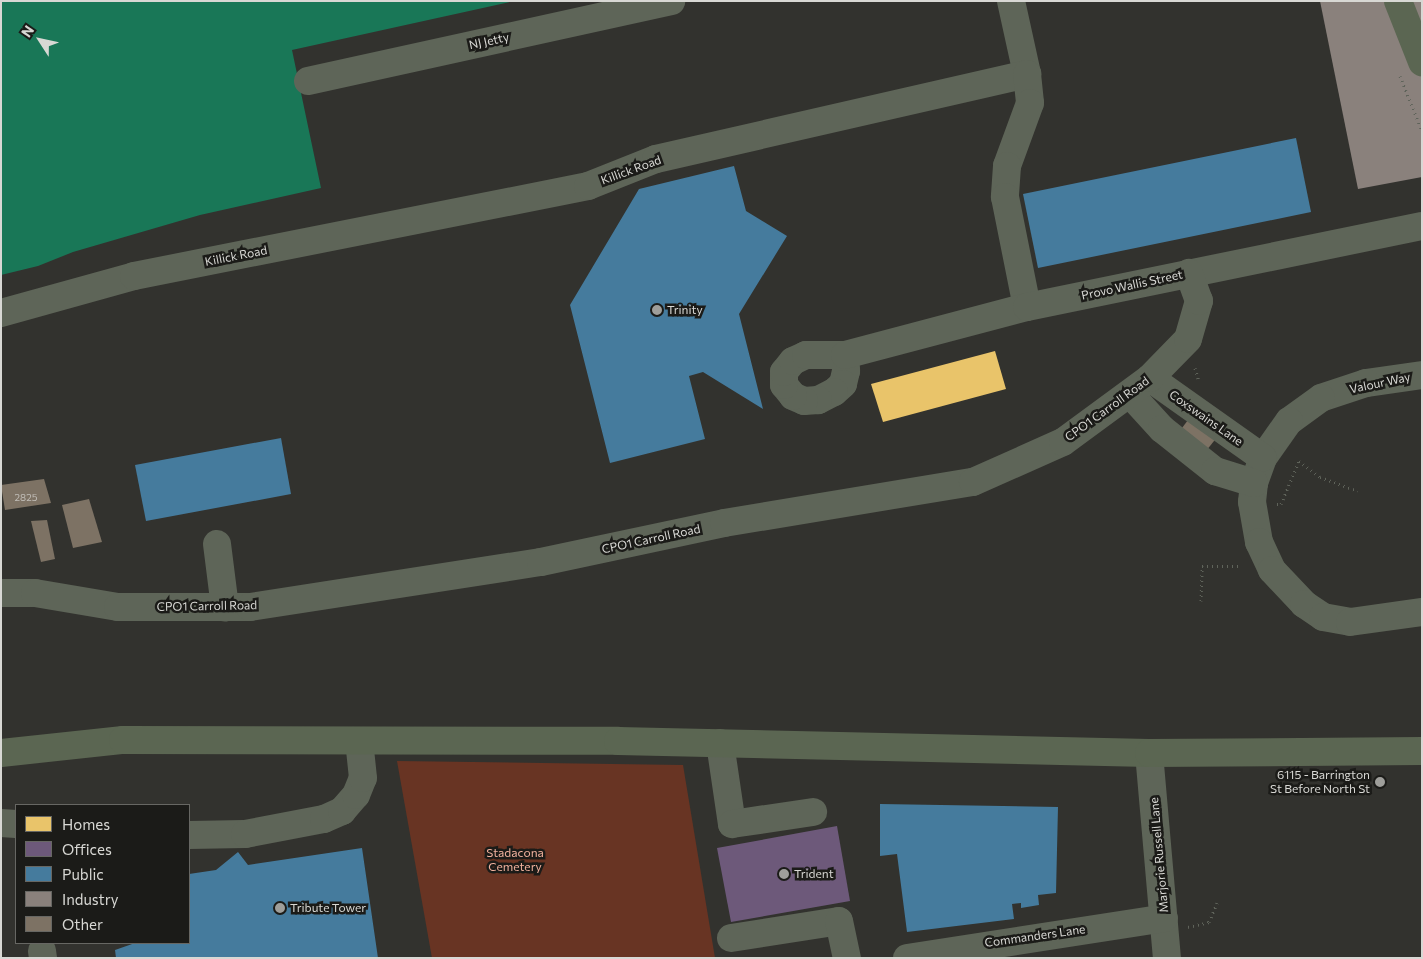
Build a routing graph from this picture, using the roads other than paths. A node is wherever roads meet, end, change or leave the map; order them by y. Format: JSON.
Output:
{"nodes":[{"id":1,"x":671,"y":1,"type":"edge"},
{"id":2,"x":1011,"y":1,"type":"edge"},
{"id":3,"x":1398,"y":1,"type":"edge"},
{"id":4,"x":1422,"y":62,"type":"edge"},
{"id":5,"x":1027,"y":74,"type":"junction"},
{"id":6,"x":308,"y":81,"type":"dead end"},
{"id":7,"x":1422,"y":226,"type":"edge"},
{"id":8,"x":1189,"y":273,"type":"junction"},
{"id":9,"x":1027,"y":307,"type":"junction"},
{"id":10,"x":1,"y":313,"type":"edge"},
{"id":11,"x":845,"y":355,"type":"dead end"},
{"id":12,"x":1422,"y":374,"type":"edge"},
{"id":13,"x":1140,"y":386,"type":"junction"},
{"id":14,"x":1263,"y":458,"type":"junction"},
{"id":15,"x":1254,"y":483,"type":"junction"},
{"id":16,"x":217,"y":544,"type":"dead end"},
{"id":17,"x":1,"y":593,"type":"edge"},
{"id":18,"x":225,"y":607,"type":"junction"},
{"id":19,"x":1422,"y":612,"type":"edge"},
{"id":20,"x":359,"y":741,"type":"junction"},
{"id":21,"x":720,"y":743,"type":"junction"},
{"id":22,"x":1422,"y":751,"type":"edge"},
{"id":23,"x":1,"y":753,"type":"edge"},
{"id":24,"x":1149,"y":753,"type":"junction"},
{"id":25,"x":812,"y":812,"type":"dead end"},
{"id":26,"x":1,"y":823,"type":"edge"},
{"id":27,"x":15,"y":824,"type":"edge"},
{"id":28,"x":190,"y":835,"type":"edge"},
{"id":29,"x":1165,"y":936,"type":"edge"},
{"id":30,"x":731,"y":938,"type":"dead end"},
{"id":31,"x":847,"y":958,"type":"edge"},
{"id":32,"x":907,"y":958,"type":"edge"}],
"edges":[{"from":1,"to":6,"type":"street","name":"NJ Jetty"},
{"from":2,"to":5,"type":"street"},
{"from":3,"to":4,"type":"main road"},
{"from":5,"to":9,"type":"street"},
{"from":5,"to":10,"type":"street","name":"Killick Road"},
{"from":7,"to":8,"type":"street","name":"Provo Wallis Street"},
{"from":8,"to":9,"type":"street","name":"Provo Wallis Street"},
{"from":8,"to":13,"type":"street","name":"CPO1 Carroll Road"},
{"from":9,"to":11,"type":"street","name":"Provo Wallis Street"},
{"from":12,"to":14,"type":"street","name":"Valour Way"},
{"from":13,"to":14,"type":"street","name":"Coxswains Lane"},
{"from":13,"to":15,"type":"street"},
{"from":13,"to":18,"type":"street","name":"CPO1 Carroll Road"},
{"from":14,"to":15,"type":"street","name":"Valour Way"},
{"from":15,"to":19,"type":"street","name":"Valour Way"},
{"from":16,"to":18,"type":"street"},
{"from":17,"to":18,"type":"street","name":"CPO1 Carroll Road"},
{"from":20,"to":21,"type":"main road"},
{"from":20,"to":23,"type":"main road"},
{"from":20,"to":28,"type":"street"},
{"from":21,"to":24,"type":"main road"},
{"from":21,"to":25,"type":"street"},
{"from":22,"to":24,"type":"main road"},
{"from":24,"to":29,"type":"street","name":"Marjorie Russell Lane"},
{"from":26,"to":27,"type":"street"},
{"from":29,"to":32,"type":"street","name":"Commanders Lane"},
{"from":30,"to":31,"type":"street"}]}
